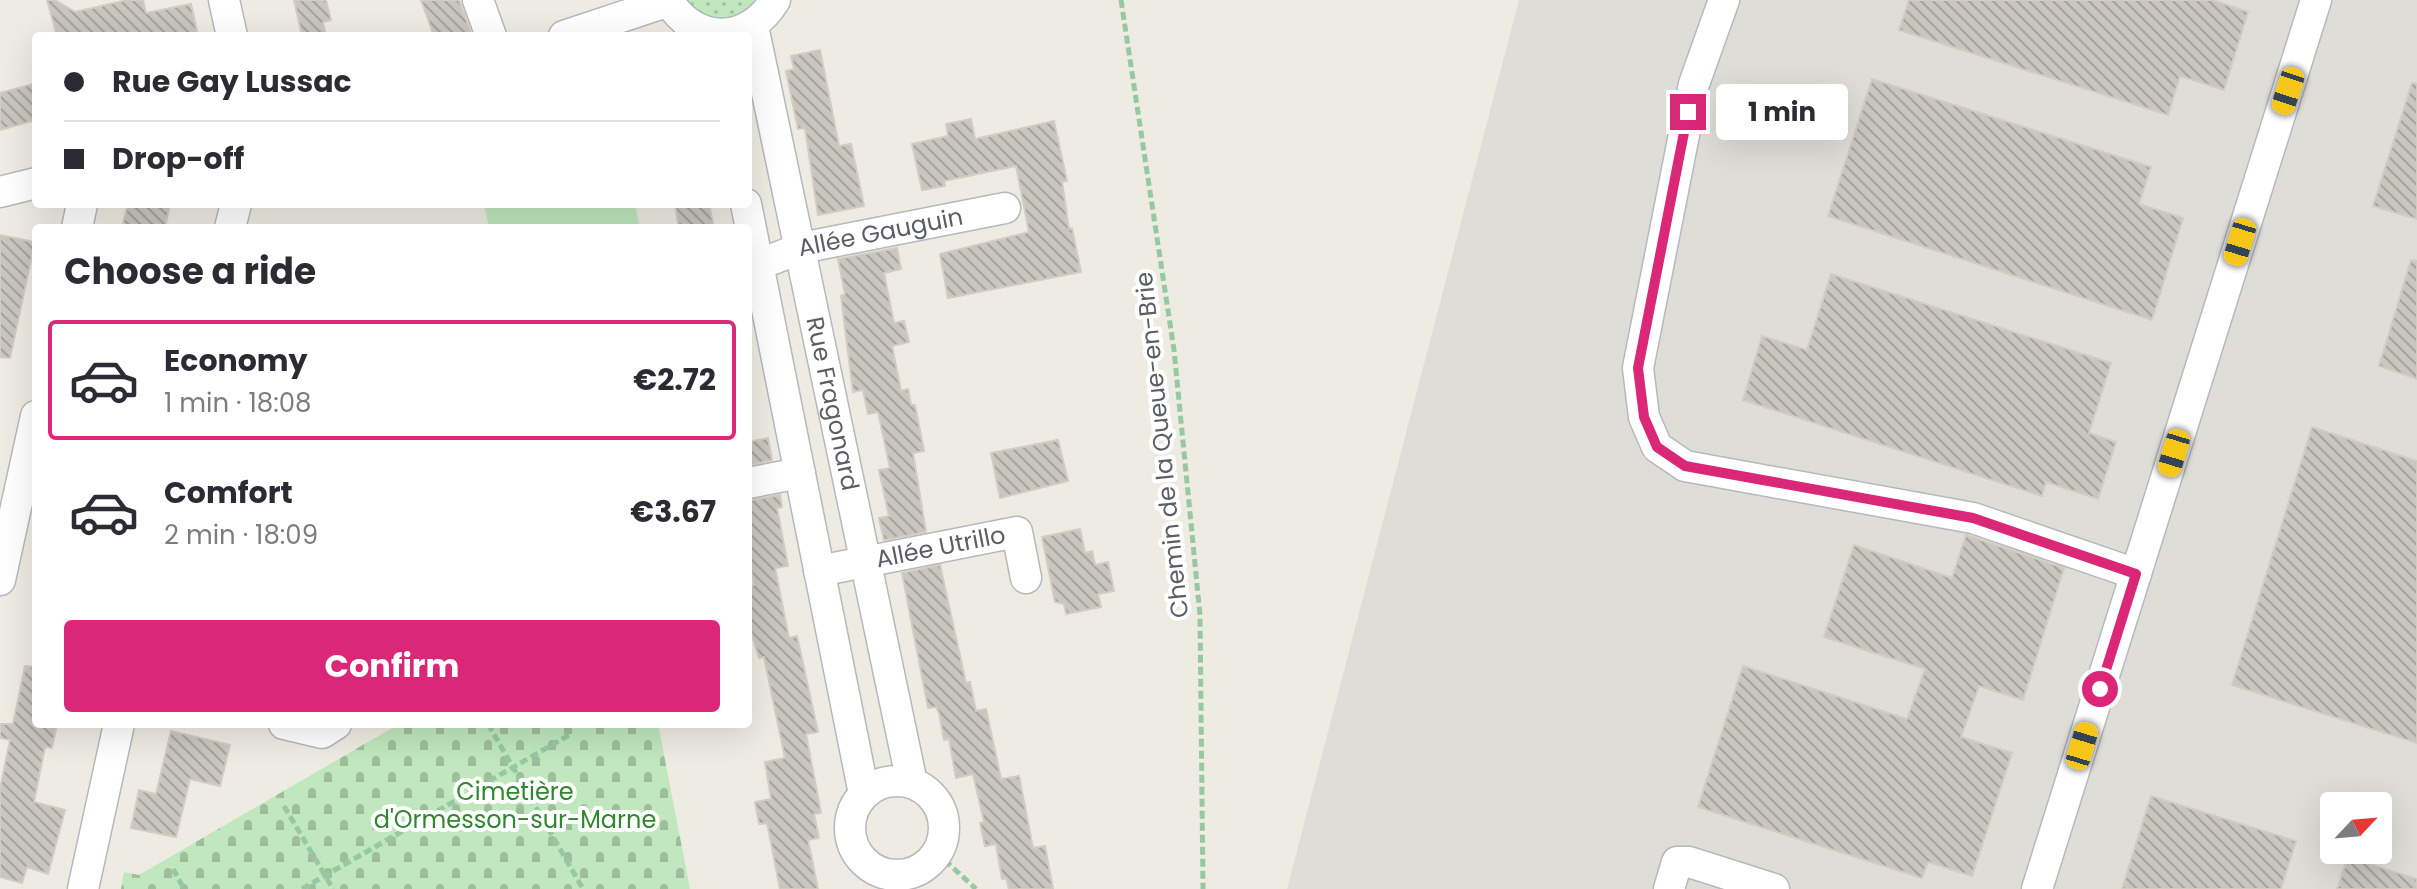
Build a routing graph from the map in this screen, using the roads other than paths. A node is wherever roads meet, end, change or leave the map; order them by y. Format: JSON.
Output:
{"nodes":[{"id":1,"x":224,"y":0,"type":"edge"},
{"id":2,"x":478,"y":0,"type":"edge"},
{"id":3,"x":775,"y":0,"type":"edge"},
{"id":4,"x":1724,"y":0,"type":"edge"},
{"id":5,"x":2316,"y":0,"type":"edge"},
{"id":6,"x":668,"y":1,"type":"edge"},
{"id":7,"x":753,"y":26,"type":"junction"},
{"id":8,"x":231,"y":32,"type":"edge"},
{"id":9,"x":490,"y":32,"type":"edge"},
{"id":10,"x":576,"y":32,"type":"edge"},
{"id":11,"x":704,"y":32,"type":"edge"},
{"id":12,"x":741,"y":32,"type":"edge"},
{"id":13,"x":32,"y":184,"type":"edge"},
{"id":14,"x":0,"y":192,"type":"edge"},
{"id":15,"x":1005,"y":208,"type":"dead end"},
{"id":16,"x":801,"y":248,"type":"junction"},
{"id":17,"x":753,"y":268,"type":"edge"},
{"id":18,"x":32,"y":434,"type":"edge"},
{"id":19,"x":800,"y":473,"type":"junction"},
{"id":20,"x":752,"y":482,"type":"edge"},
{"id":21,"x":866,"y":562,"type":"junction"},
{"id":22,"x":819,"y":571,"type":"junction"},
{"id":23,"x":2136,"y":574,"type":"junction"},
{"id":24,"x":1026,"y":578,"type":"dead end"},
{"id":25,"x":0,"y":580,"type":"edge"},
{"id":26,"x":118,"y":728,"type":"edge"},
{"id":27,"x":301,"y":728,"type":"edge"},
{"id":28,"x":330,"y":728,"type":"edge"},
{"id":29,"x":912,"y":783,"type":"junction"},
{"id":30,"x":864,"y":794,"type":"junction"},
{"id":31,"x":83,"y":889,"type":"edge"},
{"id":32,"x":1669,"y":889,"type":"edge"},
{"id":33,"x":1774,"y":889,"type":"edge"},
{"id":34,"x":2037,"y":889,"type":"edge"}],
"edges":[{"from":1,"to":8,"type":"street"},
{"from":2,"to":9,"type":"street"},
{"from":3,"to":7,"type":"street"},
{"from":4,"to":23,"type":"street"},
{"from":5,"to":23,"type":"street"},
{"from":6,"to":10,"type":"street"},
{"from":6,"to":11,"type":"street"},
{"from":7,"to":12,"type":"street"},
{"from":7,"to":16,"type":"street","name":"Rue Fragonard"},
{"from":13,"to":14,"type":"street"},
{"from":15,"to":16,"type":"street","name":"Allée Gauguin"},
{"from":16,"to":17,"type":"street","name":"Allée Gauguin"},
{"from":16,"to":21,"type":"street","name":"Rue Fragonard"},
{"from":17,"to":19,"type":"street","name":"Rue Fragonard"},
{"from":18,"to":25,"type":"street"},
{"from":19,"to":20,"type":"street"},
{"from":19,"to":22,"type":"street","name":"Rue Fragonard"},
{"from":21,"to":22,"type":"street","name":"Allée Utrillo"},
{"from":21,"to":24,"type":"street","name":"Allée Utrillo"},
{"from":21,"to":29,"type":"street","name":"Rue Fragonard"},
{"from":22,"to":30,"type":"street","name":"Rue Fragonard"},
{"from":23,"to":34,"type":"street"},
{"from":26,"to":31,"type":"street"},
{"from":27,"to":28,"type":"street"},
{"from":29,"to":30,"type":"street"},
{"from":29,"to":30,"type":"street"},
{"from":32,"to":33,"type":"street"}]}
